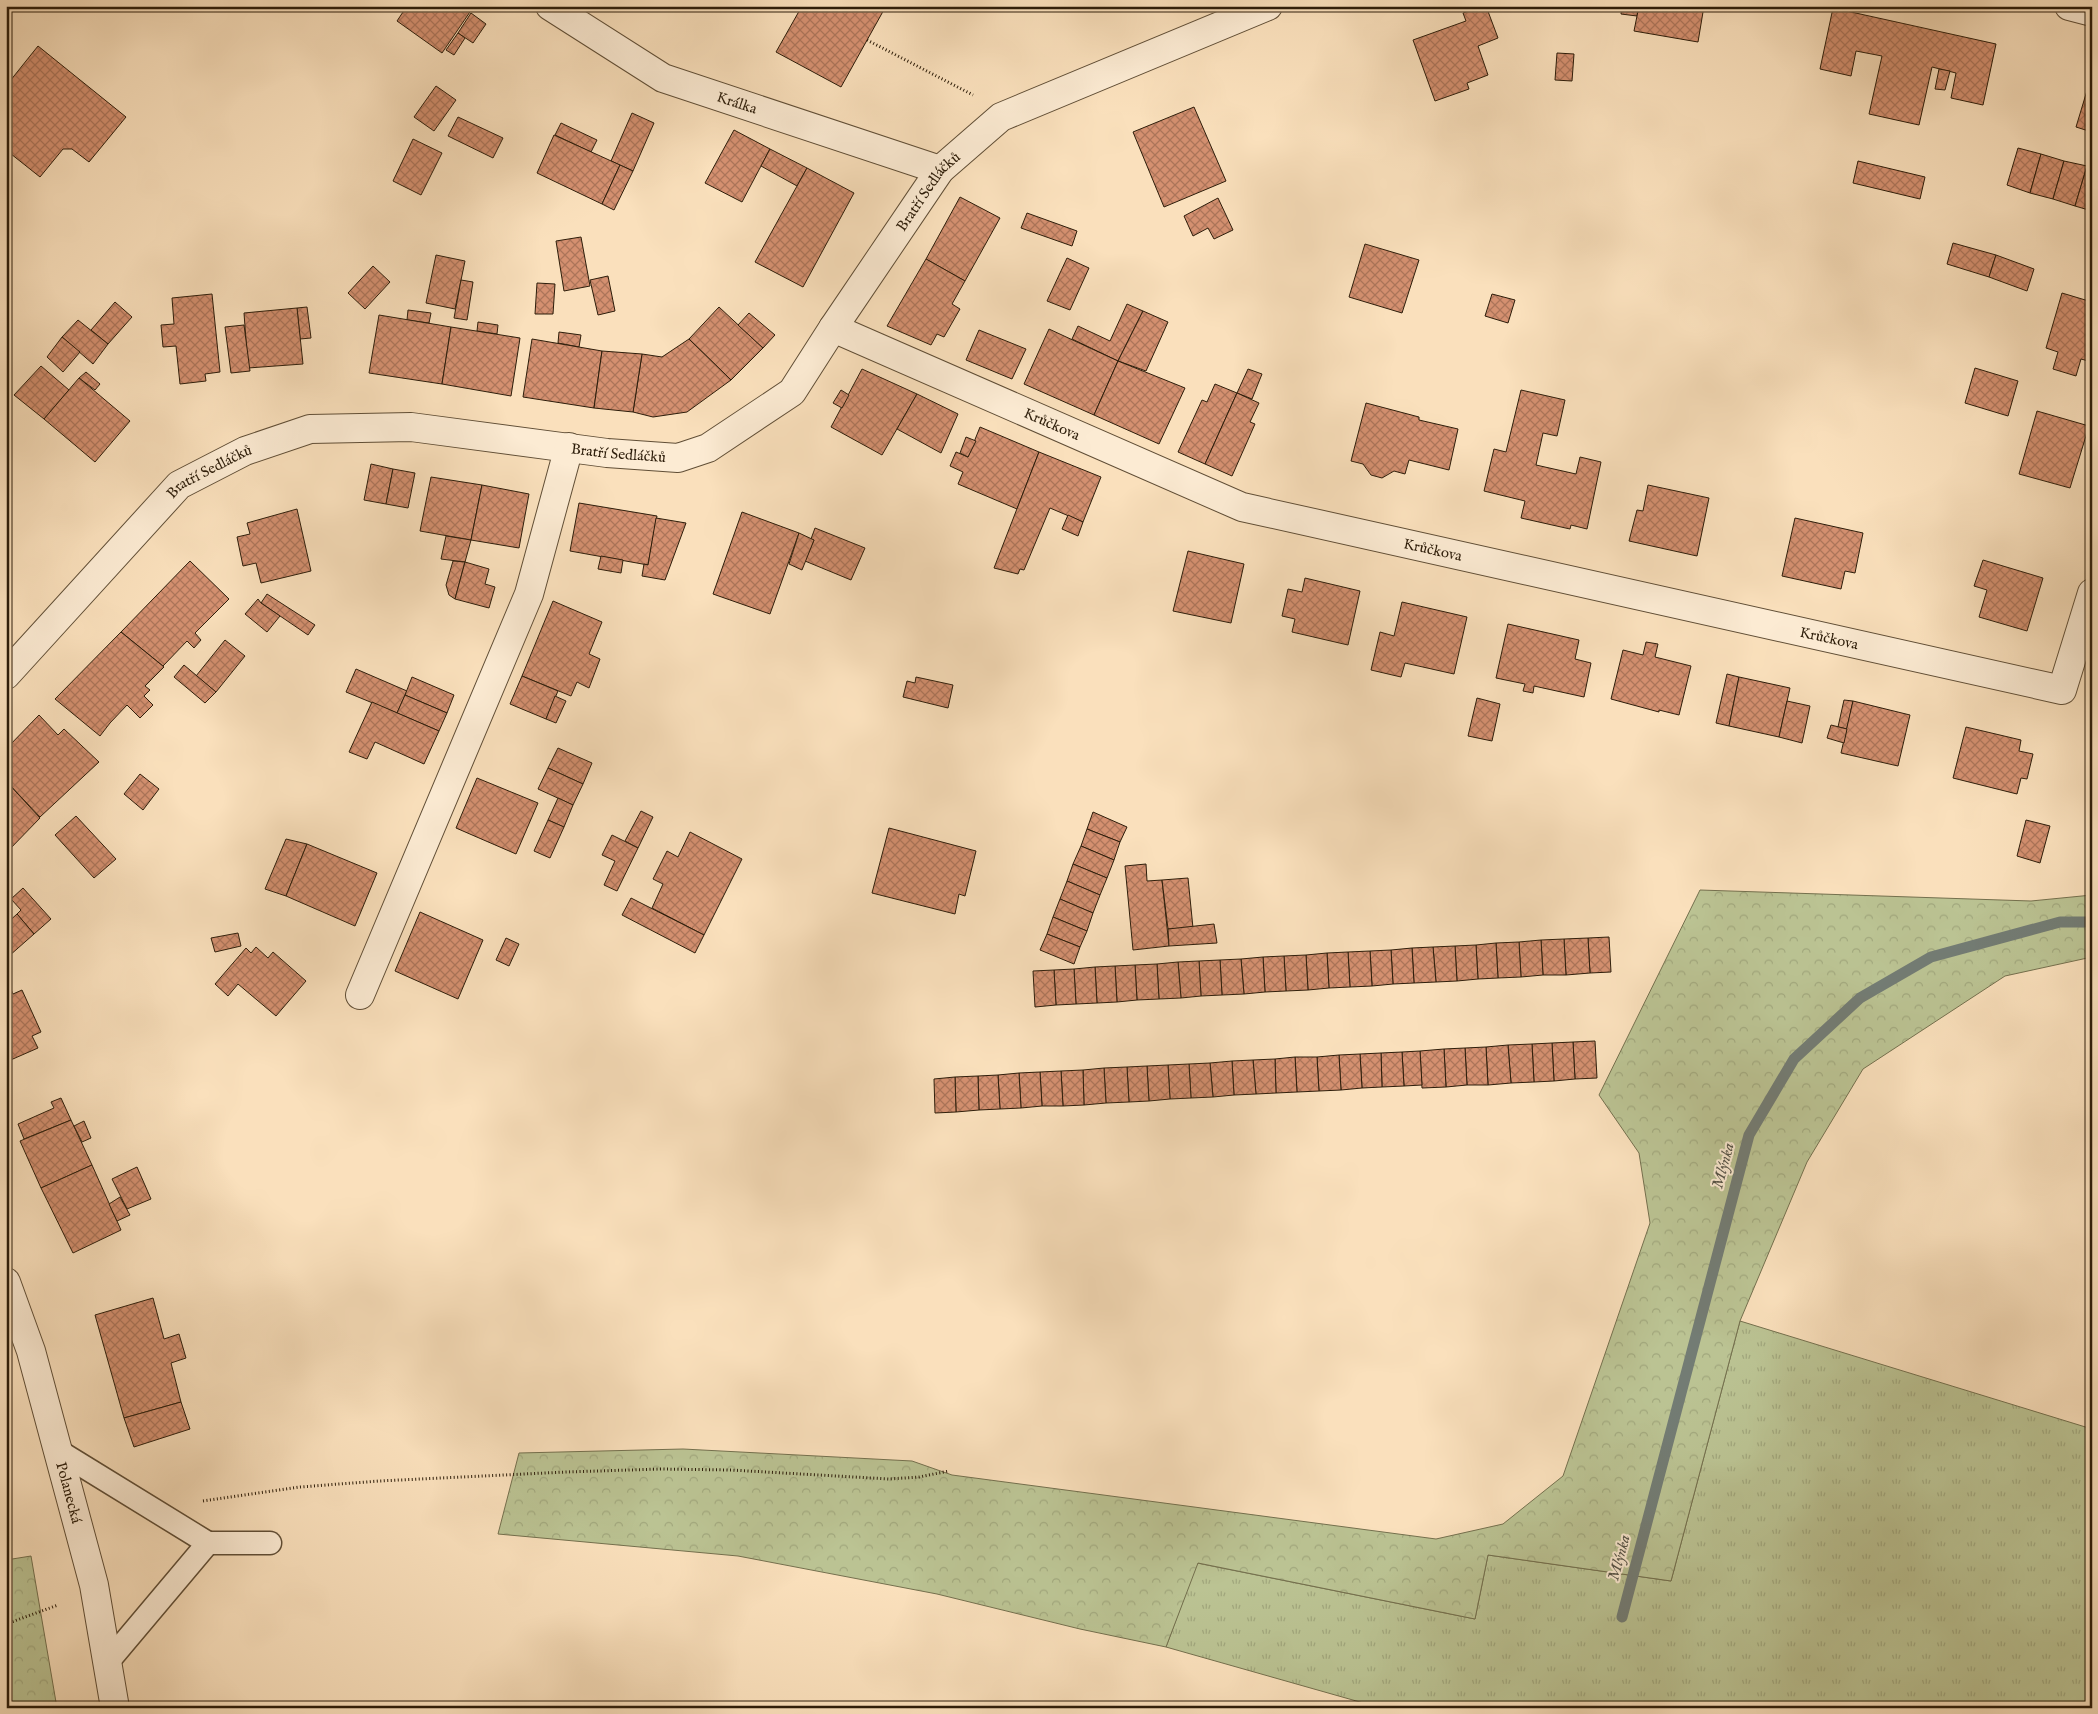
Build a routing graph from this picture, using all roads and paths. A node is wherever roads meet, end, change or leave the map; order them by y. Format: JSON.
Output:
{"nodes":[{"id":1,"x":550,"y":6,"type":"edge"},
{"id":2,"x":1268,"y":6,"type":"edge"},
{"id":3,"x":2069,"y":6,"type":"edge"},
{"id":4,"x":2092,"y":12,"type":"edge"},
{"id":5,"x":867,"y":40,"type":"dead end"},
{"id":6,"x":1001,"y":117,"type":"junction"},
{"id":7,"x":940,"y":170,"type":"junction"},
{"id":8,"x":833,"y":328,"type":"junction"},
{"id":9,"x":569,"y":447,"type":"junction"},
{"id":10,"x":2092,"y":593,"type":"edge"},
{"id":11,"x":6,"y":675,"type":"edge"},
{"id":12,"x":360,"y":995,"type":"dead end"},
{"id":13,"x":6,"y":1282,"type":"edge"},
{"id":14,"x":60,"y":1452,"type":"junction"},
{"id":15,"x":949,"y":1471,"type":"dead end"},
{"id":16,"x":153,"y":1509,"type":"junction"},
{"id":17,"x":208,"y":1543,"type":"junction"},
{"id":18,"x":270,"y":1543,"type":"dead end"},
{"id":19,"x":58,"y":1605,"type":"dead end"},
{"id":20,"x":6,"y":1624,"type":"edge"},
{"id":21,"x":108,"y":1662,"type":"junction"},
{"id":22,"x":115,"y":1708,"type":"edge"}],
"edges":[{"from":1,"to":7,"type":"street","name":"Králka"},
{"from":2,"to":6,"type":"street","name":"Bratří Sedláčků"},
{"from":3,"to":4,"type":"street"},
{"from":5,"to":6,"type":"path"},
{"from":6,"to":7,"type":"street","name":"Bratří Sedláčků"},
{"from":7,"to":8,"type":"street","name":"Bratří Sedláčků"},
{"from":8,"to":9,"type":"street","name":"Bratří Sedláčků"},
{"from":8,"to":10,"type":"street","name":"Krůčkova"},
{"from":9,"to":11,"type":"street","name":"Bratří Sedláčků"},
{"from":9,"to":12,"type":"street"},
{"from":13,"to":14,"type":"street","name":"Polanecká"},
{"from":14,"to":16,"type":"lane"},
{"from":14,"to":21,"type":"street","name":"Polanecká"},
{"from":15,"to":16,"type":"path"},
{"from":16,"to":17,"type":"lane"},
{"from":17,"to":18,"type":"lane"},
{"from":17,"to":21,"type":"lane"},
{"from":19,"to":20,"type":"path"},
{"from":21,"to":22,"type":"street","name":"Polanecká"}]}
